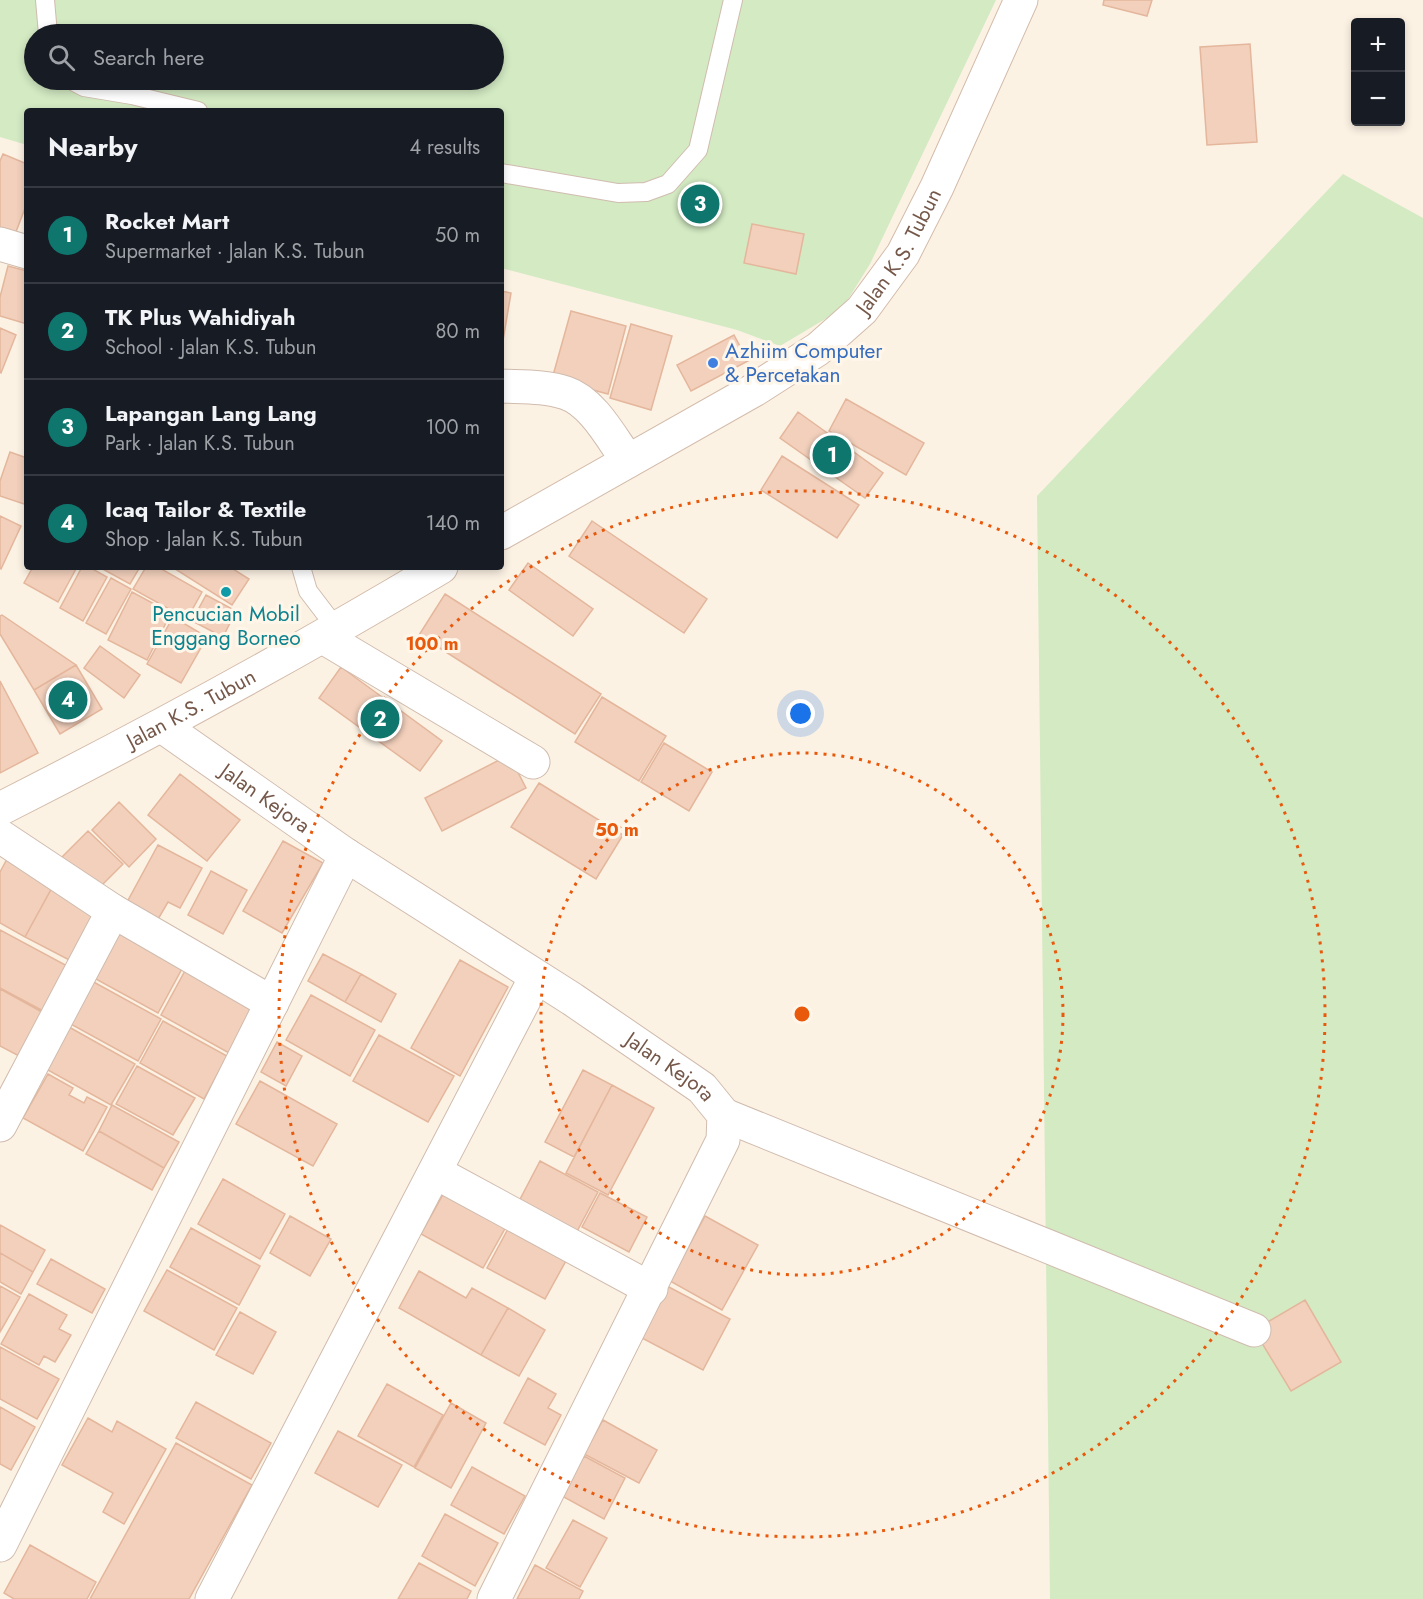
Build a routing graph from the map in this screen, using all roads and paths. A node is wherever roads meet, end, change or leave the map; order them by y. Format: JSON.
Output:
{"nodes":[{"id":1,"x":45,"y":0,"type":"edge"},
{"id":2,"x":733,"y":0,"type":"edge"},
{"id":3,"x":1021,"y":0,"type":"edge"},
{"id":4,"x":47,"y":24,"type":"edge"},
{"id":5,"x":105,"y":90,"type":"edge"},
{"id":6,"x":186,"y":108,"type":"edge"},
{"id":7,"x":504,"y":174,"type":"edge"},
{"id":8,"x":0,"y":244,"type":"edge"},
{"id":9,"x":24,"y":251,"type":"edge"},
{"id":10,"x":504,"y":386,"type":"edge"},
{"id":11,"x":628,"y":461,"type":"junction"},
{"id":12,"x":504,"y":531,"type":"edge"},
{"id":13,"x":302,"y":570,"type":"edge"},
{"id":14,"x":436,"y":570,"type":"edge"},
{"id":15,"x":330,"y":633,"type":"junction"},
{"id":16,"x":162,"y":726,"type":"junction"},
{"id":17,"x":533,"y":762,"type":"dead end"},
{"id":18,"x":0,"y":809,"type":"edge"},
{"id":19,"x":0,"y":836,"type":"edge"},
{"id":20,"x":346,"y":855,"type":"junction"},
{"id":21,"x":112,"y":911,"type":"junction"},
{"id":22,"x":536,"y":977,"type":"junction"},
{"id":23,"x":272,"y":1003,"type":"junction"},
{"id":24,"x":724,"y":1115,"type":"junction"},
{"id":25,"x":0,"y":1125,"type":"edge"},
{"id":26,"x":435,"y":1172,"type":"junction"},
{"id":27,"x":651,"y":1289,"type":"junction"},
{"id":28,"x":1254,"y":1330,"type":"dead end"},
{"id":29,"x":0,"y":1545,"type":"edge"},
{"id":30,"x":212,"y":1599,"type":"edge"},
{"id":31,"x":494,"y":1599,"type":"edge"}],
"edges":[{"from":1,"to":4,"type":"lane"},
{"from":2,"to":7,"type":"lane"},
{"from":3,"to":11,"type":"street","name":"Jalan K.S. Tubun"},
{"from":5,"to":6,"type":"lane"},
{"from":8,"to":9,"type":"street"},
{"from":10,"to":11,"type":"street"},
{"from":11,"to":12,"type":"street","name":"Jalan K.S. Tubun"},
{"from":13,"to":15,"type":"lane"},
{"from":14,"to":15,"type":"street","name":"Jalan K.S. Tubun"},
{"from":15,"to":16,"type":"street","name":"Jalan K.S. Tubun"},
{"from":15,"to":17,"type":"street"},
{"from":16,"to":18,"type":"street","name":"Jalan K.S. Tubun"},
{"from":16,"to":20,"type":"street","name":"Jalan Kejora"},
{"from":19,"to":21,"type":"street"},
{"from":20,"to":22,"type":"street","name":"Jalan Kejora"},
{"from":20,"to":23,"type":"street"},
{"from":21,"to":23,"type":"street"},
{"from":21,"to":25,"type":"street"},
{"from":22,"to":24,"type":"street","name":"Jalan Kejora"},
{"from":22,"to":26,"type":"street"},
{"from":23,"to":29,"type":"street"},
{"from":24,"to":27,"type":"street","name":"Jalan Kejora"},
{"from":24,"to":28,"type":"street"},
{"from":26,"to":27,"type":"street"},
{"from":26,"to":30,"type":"street"},
{"from":27,"to":31,"type":"street","name":"Jalan Kejora"}]}
